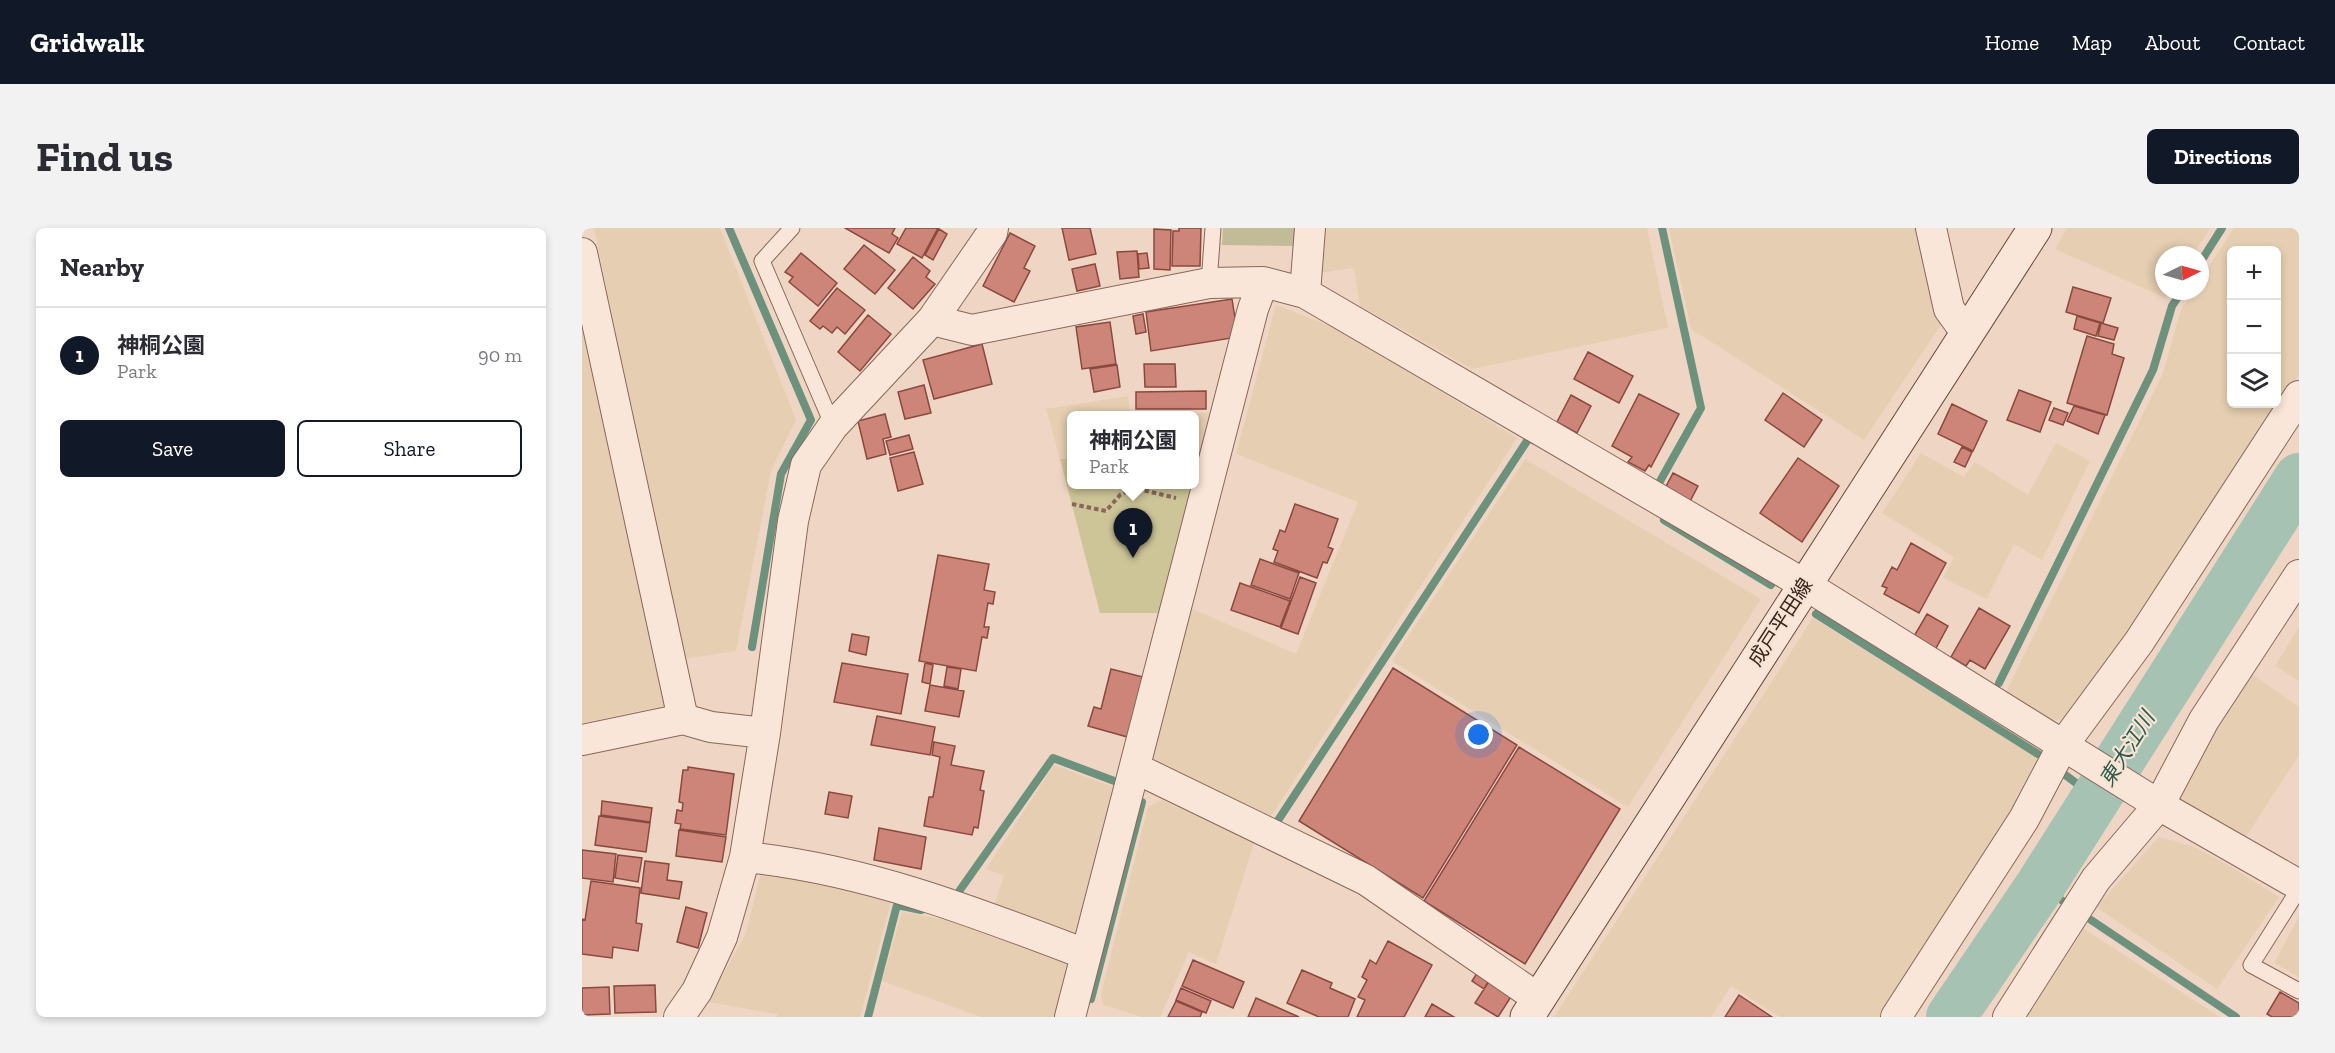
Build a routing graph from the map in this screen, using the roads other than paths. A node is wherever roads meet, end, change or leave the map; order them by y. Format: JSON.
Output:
{"nodes":[{"id":1,"x":792,"y":228,"type":"edge"},
{"id":2,"x":993,"y":228,"type":"edge"},
{"id":3,"x":1213,"y":228,"type":"edge"},
{"id":4,"x":1310,"y":228,"type":"edge"},
{"id":5,"x":1931,"y":228,"type":"edge"},
{"id":6,"x":2035,"y":228,"type":"edge"},
{"id":7,"x":582,"y":253,"type":"edge"},
{"id":8,"x":1263,"y":282,"type":"junction"},
{"id":9,"x":1209,"y":283,"type":"junction"},
{"id":10,"x":1305,"y":292,"type":"junction"},
{"id":11,"x":932,"y":320,"type":"junction"},
{"id":12,"x":1967,"y":334,"type":"junction"},
{"id":13,"x":2299,"y":396,"type":"edge"},
{"id":14,"x":833,"y":426,"type":"junction"},
{"id":15,"x":2299,"y":575,"type":"edge"},
{"id":16,"x":1804,"y":584,"type":"junction"},
{"id":17,"x":683,"y":719,"type":"junction"},
{"id":18,"x":765,"y":734,"type":"junction"},
{"id":19,"x":582,"y":740,"type":"edge"},
{"id":20,"x":2071,"y":750,"type":"junction"},
{"id":21,"x":1135,"y":768,"type":"junction"},
{"id":22,"x":2153,"y":800,"type":"junction"},
{"id":23,"x":745,"y":857,"type":"junction"},
{"id":24,"x":2297,"y":880,"type":"edge"},
{"id":25,"x":1085,"y":954,"type":"junction"},
{"id":26,"x":2299,"y":991,"type":"edge"},
{"id":27,"x":1533,"y":1008,"type":"edge"},
{"id":28,"x":679,"y":1017,"type":"edge"},
{"id":29,"x":1070,"y":1017,"type":"edge"},
{"id":30,"x":1896,"y":1017,"type":"edge"},
{"id":31,"x":2008,"y":1017,"type":"edge"}],
"edges":[{"from":1,"to":14,"type":"lane"},
{"from":2,"to":11,"type":"street"},
{"from":3,"to":9,"type":"lane"},
{"from":4,"to":10,"type":"street"},
{"from":5,"to":12,"type":"street"},
{"from":6,"to":12,"type":"main road","name":"成戸平田線"},
{"from":7,"to":17,"type":"street"},
{"from":8,"to":9,"type":"street"},
{"from":8,"to":10,"type":"street"},
{"from":8,"to":21,"type":"street"},
{"from":9,"to":11,"type":"street"},
{"from":10,"to":16,"type":"street"},
{"from":11,"to":14,"type":"street"},
{"from":12,"to":16,"type":"main road","name":"成戸平田線"},
{"from":13,"to":20,"type":"street"},
{"from":14,"to":18,"type":"street"},
{"from":15,"to":22,"type":"street"},
{"from":16,"to":20,"type":"street"},
{"from":16,"to":27,"type":"main road","name":"成戸平田線"},
{"from":17,"to":18,"type":"street"},
{"from":17,"to":19,"type":"street"},
{"from":18,"to":23,"type":"street"},
{"from":20,"to":22,"type":"street"},
{"from":20,"to":30,"type":"street"},
{"from":21,"to":25,"type":"street"},
{"from":21,"to":27,"type":"street"},
{"from":22,"to":24,"type":"street"},
{"from":22,"to":31,"type":"street"},
{"from":23,"to":25,"type":"street"},
{"from":23,"to":28,"type":"street"},
{"from":24,"to":26,"type":"lane"},
{"from":25,"to":29,"type":"street"}]}
